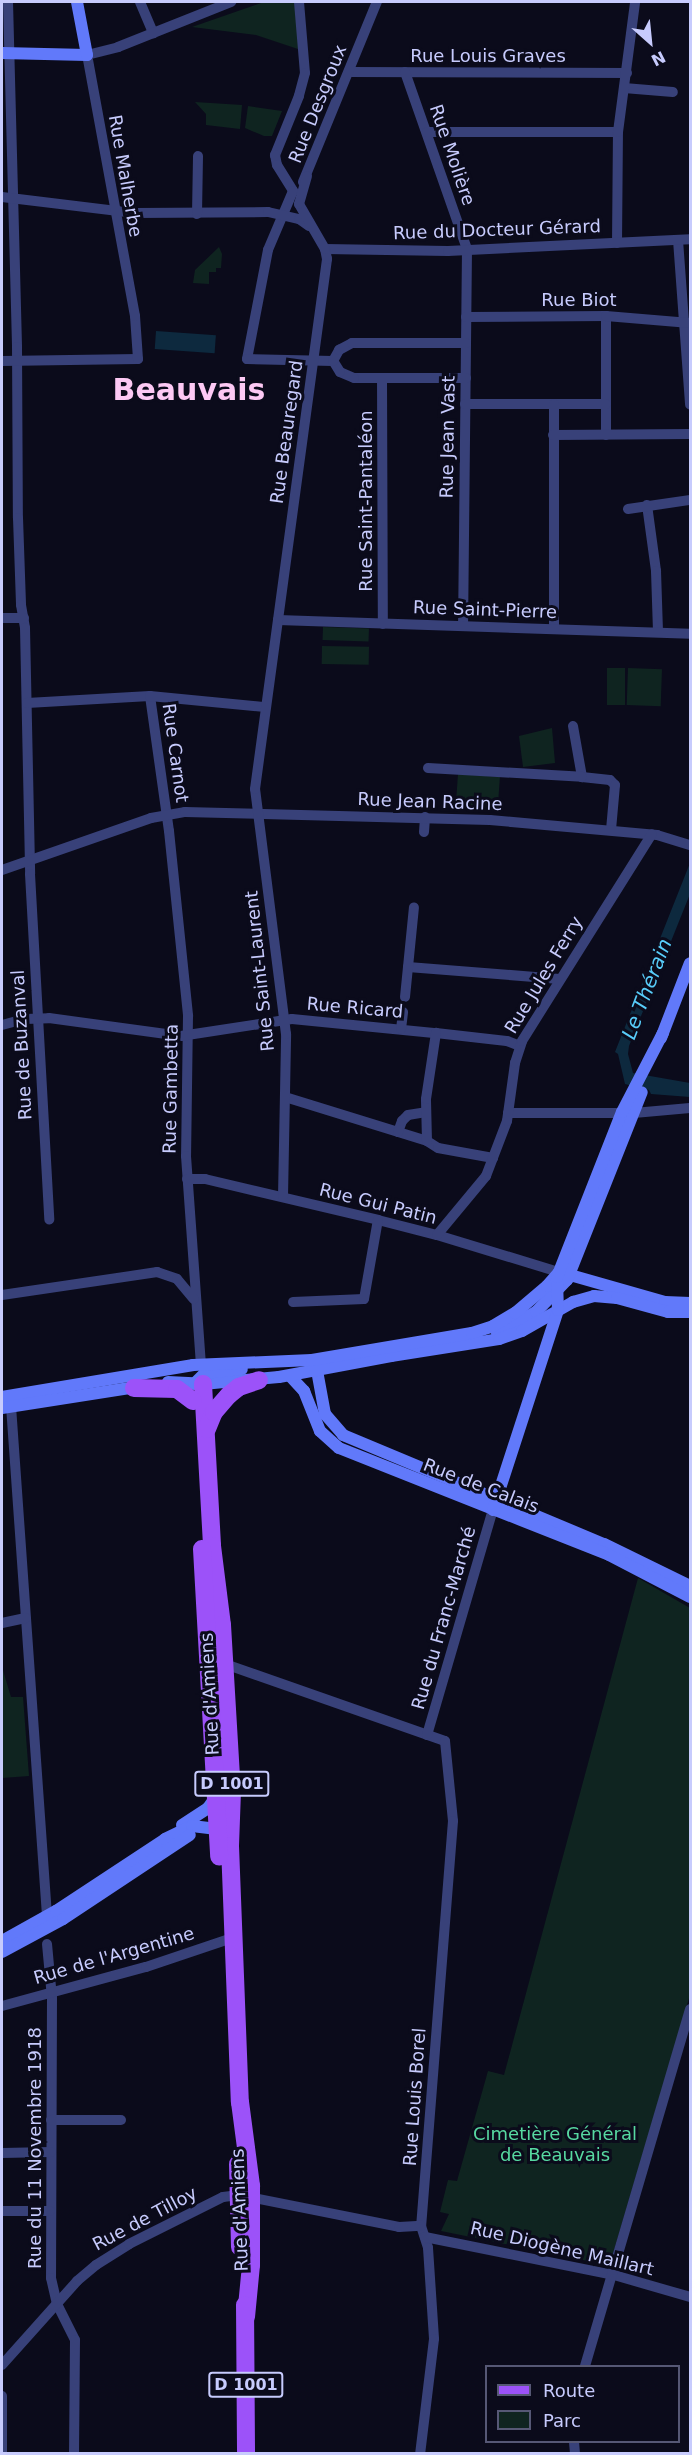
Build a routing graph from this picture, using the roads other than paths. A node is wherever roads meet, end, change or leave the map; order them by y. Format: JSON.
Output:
{"nodes":[{"id":1,"x":8,"y":2,"type":"edge"},
{"id":2,"x":77,"y":2,"type":"edge"},
{"id":3,"x":140,"y":2,"type":"edge"},
{"id":4,"x":231,"y":2,"type":"edge"},
{"id":5,"x":299,"y":2,"type":"edge"},
{"id":6,"x":377,"y":2,"type":"edge"},
{"id":7,"x":634,"y":2,"type":"edge"},
{"id":8,"x":153,"y":33,"type":"junction"},
{"id":9,"x":6,"y":53,"type":"edge"},
{"id":10,"x":87,"y":55,"type":"junction"},
{"id":11,"x":349,"y":72,"type":"junction"},
{"id":12,"x":405,"y":72,"type":"junction"},
{"id":13,"x":627,"y":73,"type":"junction"},
{"id":14,"x":624,"y":88,"type":"junction"},
{"id":15,"x":673,"y":92,"type":"dead end"},
{"id":16,"x":427,"y":132,"type":"junction"},
{"id":17,"x":618,"y":132,"type":"junction"},
{"id":18,"x":198,"y":156,"type":"dead end"},
{"id":19,"x":307,"y":176,"type":"junction"},
{"id":20,"x":2,"y":197,"type":"edge"},
{"id":21,"x":14,"y":198,"type":"junction"},
{"id":22,"x":115,"y":212,"type":"junction"},
{"id":23,"x":196,"y":214,"type":"junction"},
{"id":24,"x":282,"y":214,"type":"junction"},
{"id":25,"x":314,"y":232,"type":"junction"},
{"id":26,"x":690,"y":239,"type":"edge"},
{"id":27,"x":678,"y":240,"type":"junction"},
{"id":28,"x":617,"y":243,"type":"junction"},
{"id":29,"x":324,"y":249,"type":"junction"},
{"id":30,"x":467,"y":249,"type":"junction"},
{"id":31,"x":606,"y":316,"type":"junction"},
{"id":32,"x":466,"y":317,"type":"junction"},
{"id":33,"x":688,"y":323,"type":"edge"},
{"id":34,"x":466,"y":343,"type":"junction"},
{"id":35,"x":2,"y":361,"type":"edge"},
{"id":36,"x":16,"y":361,"type":"junction"},
{"id":37,"x":314,"y":361,"type":"junction"},
{"id":38,"x":333,"y":361,"type":"junction"},
{"id":39,"x":382,"y":378,"type":"junction"},
{"id":40,"x":466,"y":378,"type":"junction"},
{"id":41,"x":465,"y":404,"type":"junction"},
{"id":42,"x":554,"y":404,"type":"junction"},
{"id":43,"x":606,"y":404,"type":"junction"},
{"id":44,"x":690,"y":405,"type":"edge"},
{"id":45,"x":690,"y":434,"type":"edge"},
{"id":46,"x":553,"y":435,"type":"junction"},
{"id":47,"x":606,"y":435,"type":"junction"},
{"id":48,"x":690,"y":500,"type":"edge"},
{"id":49,"x":647,"y":505,"type":"junction"},
{"id":50,"x":628,"y":509,"type":"dead end"},
{"id":51,"x":2,"y":618,"type":"edge"},
{"id":52,"x":24,"y":618,"type":"junction"},
{"id":53,"x":278,"y":620,"type":"junction"},
{"id":54,"x":383,"y":624,"type":"junction"},
{"id":55,"x":463,"y":626,"type":"junction"},
{"id":56,"x":554,"y":629,"type":"junction"},
{"id":57,"x":658,"y":632,"type":"junction"},
{"id":58,"x":690,"y":633,"type":"edge"},
{"id":59,"x":150,"y":696,"type":"junction"},
{"id":60,"x":27,"y":703,"type":"junction"},
{"id":61,"x":266,"y":707,"type":"junction"},
{"id":62,"x":573,"y":726,"type":"dead end"},
{"id":63,"x":428,"y":768,"type":"dead end"},
{"id":64,"x":582,"y":777,"type":"junction"},
{"id":65,"x":167,"y":814,"type":"junction"},
{"id":66,"x":257,"y":814,"type":"junction"},
{"id":67,"x":425,"y":817,"type":"junction"},
{"id":68,"x":611,"y":831,"type":"junction"},
{"id":69,"x":424,"y":832,"type":"dead end"},
{"id":70,"x":652,"y":834,"type":"junction"},
{"id":71,"x":690,"y":845,"type":"edge"},
{"id":72,"x":30,"y":860,"type":"junction"},
{"id":73,"x":2,"y":870,"type":"edge"},
{"id":74,"x":414,"y":907,"type":"dead end"},
{"id":75,"x":690,"y":963,"type":"edge"},
{"id":76,"x":408,"y":967,"type":"junction"},
{"id":77,"x":560,"y":980,"type":"junction"},
{"id":78,"x":405,"y":997,"type":"dead end"},
{"id":79,"x":403,"y":1012,"type":"dead end"},
{"id":80,"x":37,"y":1017,"type":"junction"},
{"id":81,"x":285,"y":1019,"type":"junction"},
{"id":82,"x":2,"y":1024,"type":"edge"},
{"id":83,"x":401,"y":1029,"type":"junction"},
{"id":84,"x":436,"y":1033,"type":"junction"},
{"id":85,"x":188,"y":1036,"type":"junction"},
{"id":86,"x":520,"y":1046,"type":"junction"},
{"id":87,"x":285,"y":1097,"type":"junction"},
{"id":88,"x":690,"y":1108,"type":"edge"},
{"id":89,"x":426,"y":1112,"type":"junction"},
{"id":90,"x":628,"y":1112,"type":"junction"},
{"id":91,"x":508,"y":1113,"type":"junction"},
{"id":92,"x":398,"y":1132,"type":"junction"},
{"id":93,"x":427,"y":1141,"type":"junction"},
{"id":94,"x":493,"y":1158,"type":"junction"},
{"id":95,"x":187,"y":1179,"type":"junction"},
{"id":96,"x":283,"y":1197,"type":"junction"},
{"id":97,"x":50,"y":1219,"type":"dead end"},
{"id":98,"x":378,"y":1220,"type":"junction"},
{"id":99,"x":437,"y":1235,"type":"junction"},
{"id":100,"x":564,"y":1274,"type":"junction"},
{"id":101,"x":558,"y":1291,"type":"junction"},
{"id":102,"x":2,"y":1295,"type":"edge"},
{"id":103,"x":196,"y":1302,"type":"junction"},
{"id":104,"x":293,"y":1302,"type":"dead end"},
{"id":105,"x":690,"y":1303,"type":"edge"},
{"id":106,"x":558,"y":1310,"type":"junction"},
{"id":107,"x":690,"y":1312,"type":"edge"},
{"id":108,"x":450,"y":1346,"type":"junction"},
{"id":109,"x":315,"y":1365,"type":"junction"},
{"id":110,"x":290,"y":1376,"type":"junction"},
{"id":111,"x":259,"y":1380,"type":"junction"},
{"id":112,"x":198,"y":1381,"type":"junction"},
{"id":113,"x":134,"y":1388,"type":"joint"},
{"id":114,"x":5,"y":1404,"type":"edge"},
{"id":115,"x":206,"y":1431,"type":"junction"},
{"id":116,"x":495,"y":1505,"type":"junction"},
{"id":117,"x":212,"y":1546,"type":"junction"},
{"id":118,"x":690,"y":1586,"type":"edge"},
{"id":119,"x":690,"y":1597,"type":"edge"},
{"id":120,"x":26,"y":1618,"type":"junction"},
{"id":121,"x":2,"y":1623,"type":"edge"},
{"id":122,"x":225,"y":1664,"type":"junction"},
{"id":123,"x":427,"y":1735,"type":"junction"},
{"id":124,"x":216,"y":1798,"type":"junction"},
{"id":125,"x":232,"y":1815,"type":"junction"},
{"id":126,"x":214,"y":1828,"type":"junction"},
{"id":127,"x":190,"y":1835,"type":"dead end"},
{"id":128,"x":165,"y":1839,"type":"junction"},
{"id":129,"x":47,"y":1917,"type":"junction"},
{"id":130,"x":230,"y":1939,"type":"junction"},
{"id":131,"x":2,"y":1941,"type":"edge"},
{"id":132,"x":47,"y":1944,"type":"dead end"},
{"id":133,"x":2,"y":1952,"type":"edge"},
{"id":134,"x":51,"y":1992,"type":"junction"},
{"id":135,"x":2,"y":2006,"type":"edge"},
{"id":136,"x":690,"y":2009,"type":"edge"},
{"id":137,"x":51,"y":2120,"type":"junction"},
{"id":138,"x":121,"y":2121,"type":"dead end"},
{"id":139,"x":2,"y":2152,"type":"edge"},
{"id":140,"x":51,"y":2152,"type":"junction"},
{"id":141,"x":245,"y":2196,"type":"junction"},
{"id":142,"x":2,"y":2211,"type":"edge"},
{"id":143,"x":50,"y":2211,"type":"junction"},
{"id":144,"x":421,"y":2226,"type":"junction"},
{"id":145,"x":425,"y":2237,"type":"junction"},
{"id":146,"x":614,"y":2275,"type":"junction"},
{"id":147,"x":690,"y":2297,"type":"edge"},
{"id":148,"x":57,"y":2304,"type":"junction"},
{"id":149,"x":586,"y":2365,"type":"edge"},
{"id":150,"x":2,"y":2366,"type":"edge"},
{"id":151,"x":2,"y":2396,"type":"edge"},
{"id":152,"x":2,"y":2454,"type":"edge"},
{"id":153,"x":74,"y":2454,"type":"edge"},
{"id":154,"x":246,"y":2454,"type":"edge"},
{"id":155,"x":420,"y":2454,"type":"edge"}],
"edges":[{"from":1,"to":9,"type":"street","name":"Rue de Buzanval"},
{"from":2,"to":10,"type":"main road"},
{"from":3,"to":8,"type":"street"},
{"from":4,"to":8,"type":"street"},
{"from":5,"to":24,"type":"street","name":"Rue Desgroux"},
{"from":6,"to":11,"type":"street","name":"Rue Desgroux"},
{"from":7,"to":13,"type":"street"},
{"from":8,"to":10,"type":"street"},
{"from":9,"to":10,"type":"main road"},
{"from":9,"to":21,"type":"street","name":"Rue de Buzanval"},
{"from":10,"to":22,"type":"street","name":"Rue Malherbe"},
{"from":11,"to":12,"type":"street","name":"Rue Louis Graves"},
{"from":11,"to":19,"type":"street","name":"Rue Desgroux"},
{"from":12,"to":13,"type":"street","name":"Rue Louis Graves"},
{"from":12,"to":16,"type":"street","name":"Rue Molière"},
{"from":13,"to":14,"type":"street"},
{"from":14,"to":15,"type":"street"},
{"from":14,"to":17,"type":"street"},
{"from":16,"to":17,"type":"street"},
{"from":16,"to":30,"type":"street","name":"Rue Molière"},
{"from":17,"to":28,"type":"street"},
{"from":18,"to":23,"type":"street"},
{"from":19,"to":24,"type":"street","name":"Rue Desgroux"},
{"from":19,"to":25,"type":"street"},
{"from":20,"to":21,"type":"street"},
{"from":21,"to":22,"type":"street"},
{"from":21,"to":36,"type":"street","name":"Rue de Buzanval"},
{"from":22,"to":23,"type":"street"},
{"from":22,"to":36,"type":"street","name":"Rue Malherbe"},
{"from":23,"to":24,"type":"street"},
{"from":24,"to":25,"type":"street"},
{"from":24,"to":37,"type":"street","name":"Rue Desgroux"},
{"from":25,"to":29,"type":"street"},
{"from":26,"to":27,"type":"street","name":"Rue du Docteur Gérard"},
{"from":27,"to":28,"type":"street","name":"Rue du Docteur Gérard"},
{"from":27,"to":33,"type":"street"},
{"from":28,"to":30,"type":"street","name":"Rue du Docteur Gérard"},
{"from":29,"to":30,"type":"street","name":"Rue du Docteur Gérard"},
{"from":29,"to":37,"type":"street","name":"Rue Beauregard"},
{"from":30,"to":32,"type":"street","name":"Rue Jean Vast"},
{"from":31,"to":32,"type":"street","name":"Rue Biot"},
{"from":31,"to":33,"type":"street","name":"Rue Biot"},
{"from":31,"to":43,"type":"street"},
{"from":32,"to":34,"type":"street","name":"Rue Jean Vast"},
{"from":33,"to":44,"type":"street"},
{"from":34,"to":38,"type":"street"},
{"from":34,"to":40,"type":"street","name":"Rue Jean Vast"},
{"from":35,"to":36,"type":"street"},
{"from":36,"to":52,"type":"street","name":"Rue de Buzanval"},
{"from":37,"to":38,"type":"street"},
{"from":37,"to":53,"type":"street","name":"Rue Beauregard"},
{"from":38,"to":39,"type":"street"},
{"from":39,"to":40,"type":"street"},
{"from":39,"to":54,"type":"street","name":"Rue Saint-Pantaléon"},
{"from":40,"to":41,"type":"street","name":"Rue Jean Vast"},
{"from":41,"to":42,"type":"street"},
{"from":41,"to":55,"type":"street","name":"Rue Jean Vast"},
{"from":42,"to":43,"type":"street"},
{"from":42,"to":46,"type":"street"},
{"from":43,"to":47,"type":"street"},
{"from":45,"to":47,"type":"street"},
{"from":46,"to":47,"type":"street"},
{"from":46,"to":56,"type":"street"},
{"from":48,"to":49,"type":"street"},
{"from":49,"to":50,"type":"street"},
{"from":49,"to":57,"type":"street"},
{"from":51,"to":52,"type":"street"},
{"from":52,"to":60,"type":"street","name":"Rue de Buzanval"},
{"from":53,"to":54,"type":"street","name":"Rue Saint-Pierre"},
{"from":53,"to":61,"type":"street","name":"Rue Beauregard"},
{"from":54,"to":55,"type":"street","name":"Rue Saint-Pierre"},
{"from":55,"to":56,"type":"street","name":"Rue Saint-Pierre"},
{"from":56,"to":57,"type":"street","name":"Rue Saint-Pierre"},
{"from":57,"to":58,"type":"street","name":"Rue Saint-Pierre"},
{"from":59,"to":60,"type":"street"},
{"from":59,"to":61,"type":"street"},
{"from":59,"to":65,"type":"street","name":"Rue Carnot"},
{"from":60,"to":72,"type":"street","name":"Rue de Buzanval"},
{"from":61,"to":66,"type":"street","name":"Rue Saint-Laurent"},
{"from":62,"to":64,"type":"street"},
{"from":63,"to":64,"type":"street"},
{"from":64,"to":68,"type":"street"},
{"from":65,"to":66,"type":"street","name":"Rue Jean Racine"},
{"from":65,"to":72,"type":"street","name":"Rue Jean Racine"},
{"from":65,"to":85,"type":"street","name":"Rue Gambetta"},
{"from":66,"to":67,"type":"street","name":"Rue Jean Racine"},
{"from":66,"to":81,"type":"street","name":"Rue Saint-Laurent"},
{"from":67,"to":68,"type":"street","name":"Rue Jean Racine"},
{"from":67,"to":69,"type":"street"},
{"from":68,"to":70,"type":"street","name":"Rue Jean Racine"},
{"from":70,"to":71,"type":"street","name":"Rue Jean Racine"},
{"from":70,"to":77,"type":"street","name":"Rue Jules Ferry"},
{"from":72,"to":73,"type":"street","name":"Rue Jean Racine"},
{"from":72,"to":80,"type":"street","name":"Rue de Buzanval"},
{"from":74,"to":76,"type":"street"},
{"from":75,"to":90,"type":"main road"},
{"from":76,"to":77,"type":"street"},
{"from":76,"to":78,"type":"street"},
{"from":77,"to":86,"type":"street","name":"Rue Jules Ferry"},
{"from":79,"to":83,"type":"street"},
{"from":80,"to":82,"type":"street","name":"Rue Ricard"},
{"from":80,"to":85,"type":"street","name":"Rue Ricard"},
{"from":80,"to":97,"type":"street","name":"Rue de Buzanval"},
{"from":81,"to":83,"type":"street","name":"Rue Ricard"},
{"from":81,"to":85,"type":"street","name":"Rue Ricard"},
{"from":81,"to":87,"type":"street","name":"Rue Saint-Laurent"},
{"from":83,"to":84,"type":"street","name":"Rue Ricard"},
{"from":84,"to":86,"type":"street","name":"Rue Ricard"},
{"from":84,"to":89,"type":"street"},
{"from":85,"to":95,"type":"street","name":"Rue Gambetta"},
{"from":86,"to":91,"type":"street","name":"Rue Jules Ferry"},
{"from":87,"to":92,"type":"street"},
{"from":87,"to":96,"type":"street","name":"Rue Saint-Laurent"},
{"from":88,"to":90,"type":"street"},
{"from":89,"to":92,"type":"street"},
{"from":89,"to":93,"type":"street"},
{"from":90,"to":91,"type":"street"},
{"from":90,"to":100,"type":"main road"},
{"from":91,"to":94,"type":"street","name":"Rue Jules Ferry"},
{"from":92,"to":93,"type":"street"},
{"from":93,"to":94,"type":"street"},
{"from":94,"to":99,"type":"street","name":"Rue Jules Ferry"},
{"from":95,"to":96,"type":"street","name":"Rue Gui Patin"},
{"from":95,"to":103,"type":"street","name":"Rue Gambetta"},
{"from":96,"to":98,"type":"street","name":"Rue Gui Patin"},
{"from":98,"to":99,"type":"street","name":"Rue Gui Patin"},
{"from":98,"to":104,"type":"street"},
{"from":99,"to":100,"type":"street","name":"Rue Gui Patin"},
{"from":100,"to":101,"type":"main road"},
{"from":100,"to":105,"type":"main road"},
{"from":100,"to":109,"type":"main road"},
{"from":101,"to":106,"type":"main road"},
{"from":101,"to":108,"type":"main road"},
{"from":102,"to":103,"type":"street"},
{"from":103,"to":112,"type":"street","name":"Rue Gambetta","number":"D 1001"},
{"from":106,"to":107,"type":"main road"},
{"from":106,"to":108,"type":"main road"},
{"from":106,"to":116,"type":"main road"},
{"from":108,"to":109,"type":"main road"},
{"from":109,"to":110,"type":"main road"},
{"from":109,"to":112,"type":"main road"},
{"from":109,"to":116,"type":"main road","name":"Rue de Calais"},
{"from":110,"to":111,"type":"main road"},
{"from":110,"to":116,"type":"main road","name":"Rue de Calais"},
{"from":111,"to":112,"type":"main road"},
{"from":111,"to":115,"type":"main road"},
{"from":112,"to":113,"type":"main road"},
{"from":112,"to":114,"type":"main road"},
{"from":112,"to":115,"type":"main road","name":"Rue d'Amiens","number":"D 1001"},
{"from":112,"to":124,"type":"main road","name":"Rue d'Amiens","number":"D 1001"},
{"from":113,"to":114,"type":"main road"},
{"from":114,"to":120,"type":"street"},
{"from":115,"to":117,"type":"main road","name":"Rue d'Amiens","number":"D 1001"},
{"from":116,"to":118,"type":"main road","name":"Rue de Calais"},
{"from":116,"to":119,"type":"main road","name":"Rue de Calais"},
{"from":116,"to":123,"type":"street","name":"Rue du Franc-Marché"},
{"from":117,"to":122,"type":"main road","name":"Rue d'Amiens","number":"D 1001"},
{"from":117,"to":124,"type":"main road","name":"Rue d'Amiens"},
{"from":120,"to":121,"type":"street"},
{"from":120,"to":129,"type":"street"},
{"from":122,"to":123,"type":"street"},
{"from":122,"to":125,"type":"main road","name":"Rue d'Amiens","number":"D 1001"},
{"from":123,"to":144,"type":"street","name":"Rue Louis Borel"},
{"from":124,"to":126,"type":"main road","name":"Rue d'Amiens","number":"D 1001"},
{"from":124,"to":128,"type":"main road"},
{"from":125,"to":126,"type":"main road"},
{"from":125,"to":130,"type":"main road","name":"Rue d'Amiens","number":"D 1001"},
{"from":126,"to":128,"type":"main road"},
{"from":126,"to":130,"type":"main road","name":"Rue d'Amiens","number":"D 1001"},
{"from":127,"to":133,"type":"main road"},
{"from":128,"to":129,"type":"main road"},
{"from":129,"to":131,"type":"main road"},
{"from":130,"to":134,"type":"street","name":"Rue de l'Argentine"},
{"from":130,"to":141,"type":"main road","name":"Rue d'Amiens","number":"D 1001"},
{"from":132,"to":134,"type":"street","name":"Rue du 11 Novembre 1918"},
{"from":134,"to":135,"type":"street","name":"Rue de l'Argentine"},
{"from":134,"to":137,"type":"street","name":"Rue du 11 Novembre 1918"},
{"from":136,"to":146,"type":"street"},
{"from":137,"to":138,"type":"street"},
{"from":137,"to":140,"type":"street","name":"Rue du 11 Novembre 1918"},
{"from":139,"to":140,"type":"street"},
{"from":140,"to":143,"type":"street","name":"Rue du 11 Novembre 1918"},
{"from":141,"to":144,"type":"street"},
{"from":141,"to":148,"type":"street","name":"Rue de Tilloy"},
{"from":141,"to":154,"type":"main road","name":"Rue d'Amiens","number":"D 1001"},
{"from":142,"to":143,"type":"street"},
{"from":143,"to":148,"type":"street","name":"Rue du 11 Novembre 1918"},
{"from":144,"to":145,"type":"street","name":"Rue Louis Borel"},
{"from":145,"to":146,"type":"street","name":"Rue Diogène Maillart"},
{"from":145,"to":155,"type":"street","name":"Rue Louis Borel"},
{"from":146,"to":147,"type":"street","name":"Rue Diogène Maillart"},
{"from":146,"to":149,"type":"street"},
{"from":148,"to":150,"type":"street","name":"Rue de Tilloy"},
{"from":148,"to":153,"type":"street","name":"Rue du 11 Novembre 1918"},
{"from":151,"to":152,"type":"street"}]}
